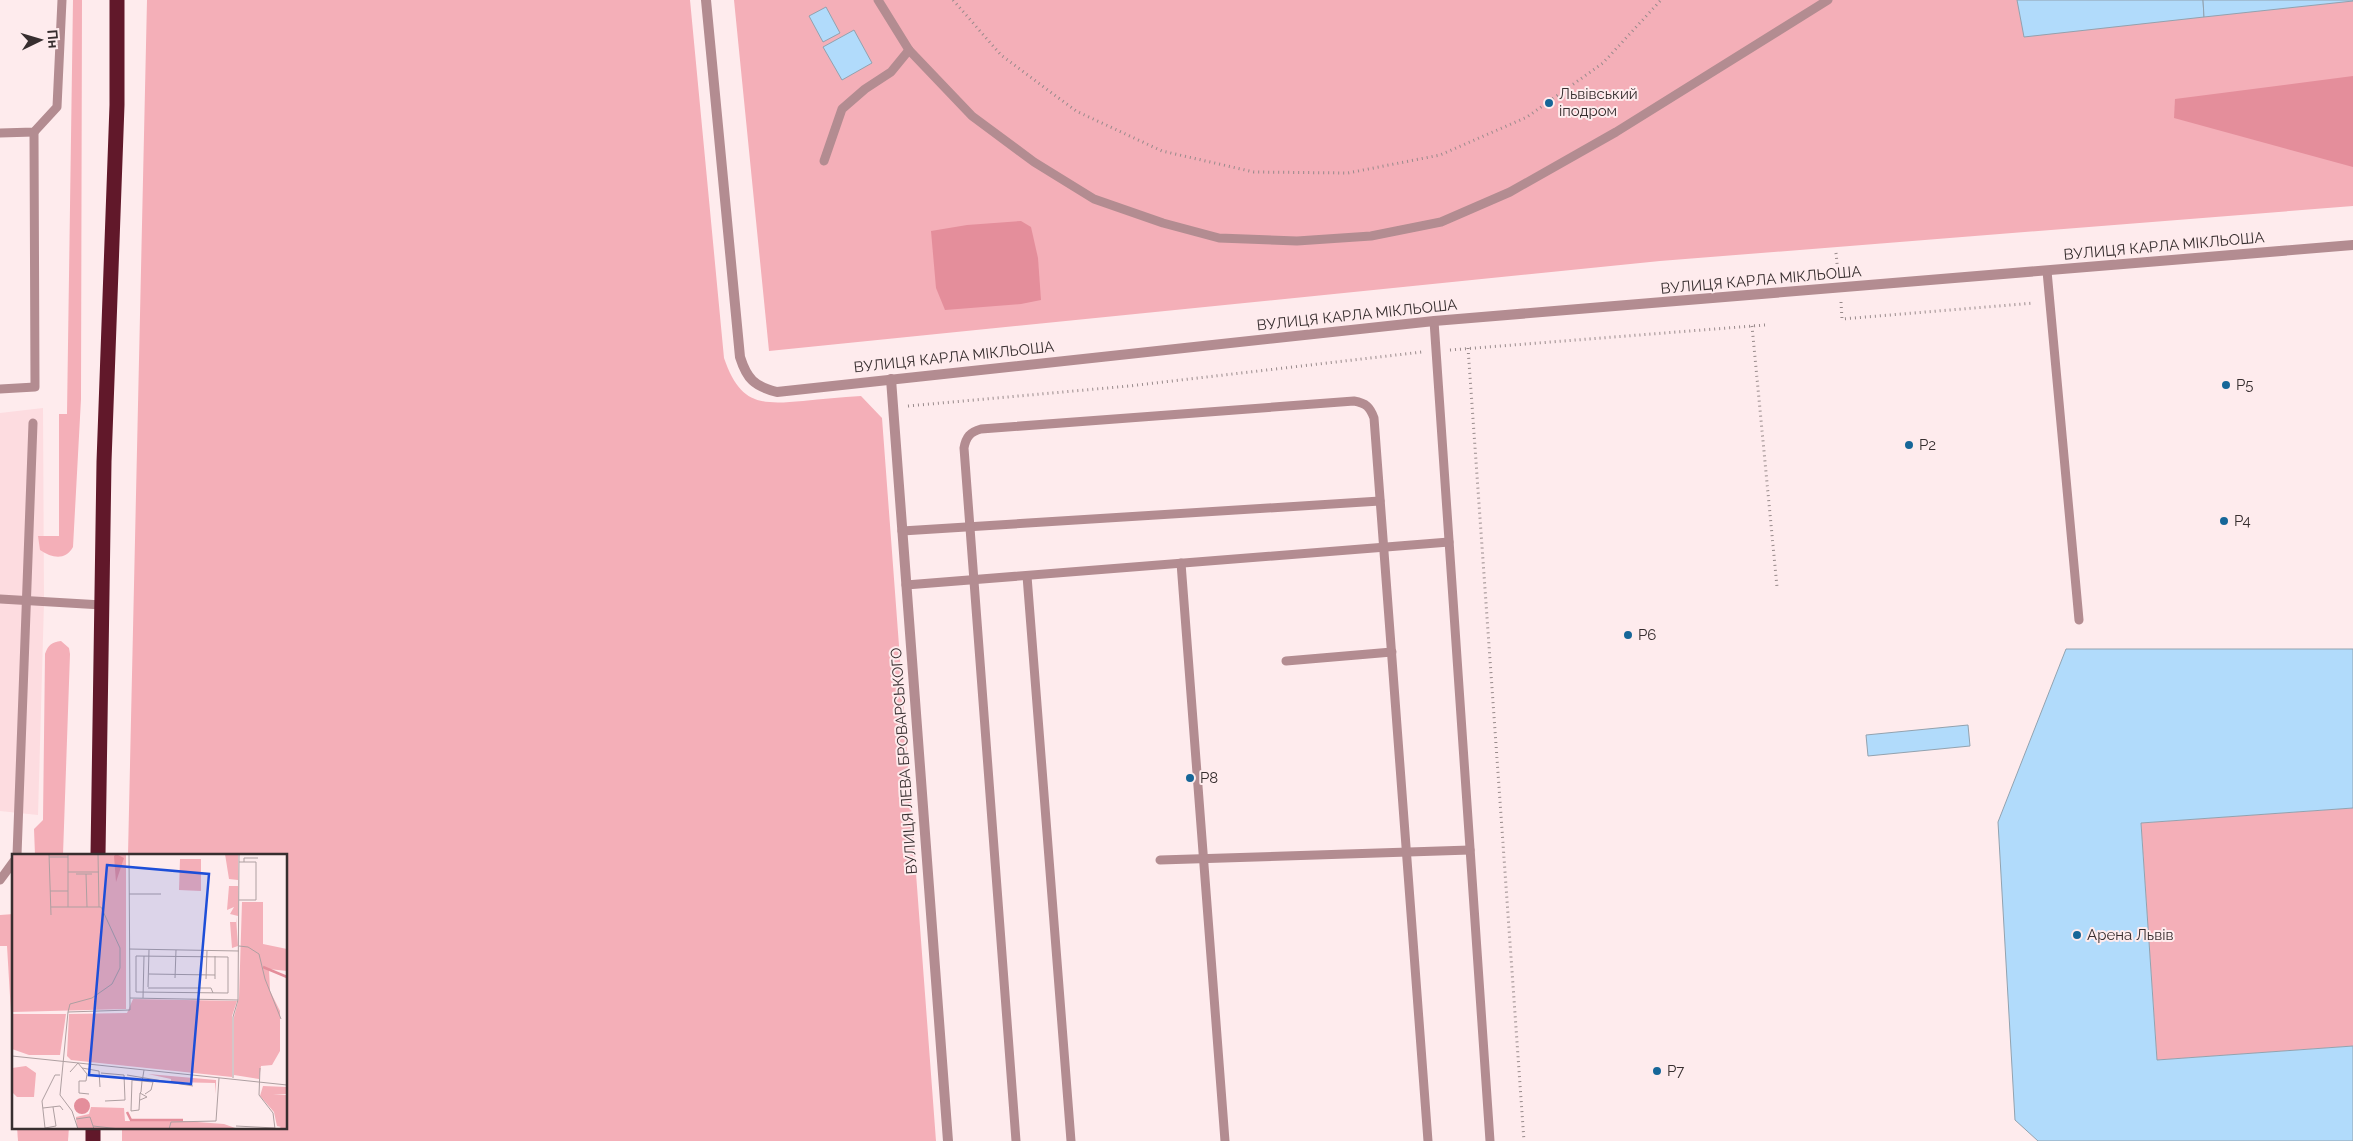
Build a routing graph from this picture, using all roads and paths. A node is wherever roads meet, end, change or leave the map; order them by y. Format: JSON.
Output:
{"nodes":[{"id":1,"x":62,"y":0,"type":"edge"},
{"id":2,"x":117,"y":0,"type":"edge"},
{"id":3,"x":706,"y":0,"type":"edge"},
{"id":4,"x":878,"y":0,"type":"edge"},
{"id":5,"x":953,"y":0,"type":"edge"},
{"id":6,"x":1661,"y":0,"type":"edge"},
{"id":7,"x":1828,"y":0,"type":"edge"},
{"id":8,"x":909,"y":50,"type":"junction"},
{"id":9,"x":34,"y":132,"type":"junction"},
{"id":10,"x":0,"y":133,"type":"edge"},
{"id":11,"x":824,"y":161,"type":"dead end"},
{"id":12,"x":2353,"y":245,"type":"edge"},
{"id":13,"x":2047,"y":271,"type":"junction"},
{"id":14,"x":2034,"y":303,"type":"dead end"},
{"id":15,"x":1842,"y":319,"type":"dead end"},
{"id":16,"x":1434,"y":321,"type":"junction"},
{"id":17,"x":1765,"y":325,"type":"dead end"},
{"id":18,"x":1752,"y":326,"type":"junction"},
{"id":19,"x":1468,"y":348,"type":"junction"},
{"id":20,"x":1437,"y":351,"type":"junction"},
{"id":21,"x":890,"y":379,"type":"junction"},
{"id":22,"x":0,"y":389,"type":"edge"},
{"id":23,"x":893,"y":408,"type":"junction"},
{"id":24,"x":33,"y":423,"type":"dead end"},
{"id":25,"x":1380,"y":500,"type":"junction"},
{"id":26,"x":970,"y":527,"type":"junction"},
{"id":27,"x":902,"y":531,"type":"junction"},
{"id":28,"x":1449,"y":542,"type":"junction"},
{"id":29,"x":1384,"y":547,"type":"junction"},
{"id":30,"x":1181,"y":563,"type":"junction"},
{"id":31,"x":1027,"y":576,"type":"junction"},
{"id":32,"x":974,"y":580,"type":"junction"},
{"id":33,"x":906,"y":585,"type":"junction"},
{"id":34,"x":1777,"y":587,"type":"dead end"},
{"id":35,"x":0,"y":599,"type":"edge"},
{"id":36,"x":26,"y":600,"type":"junction"},
{"id":37,"x":102,"y":605,"type":"junction"},
{"id":38,"x":2079,"y":620,"type":"dead end"},
{"id":39,"x":1392,"y":652,"type":"junction"},
{"id":40,"x":1286,"y":661,"type":"dead end"},
{"id":41,"x":1470,"y":850,"type":"junction"},
{"id":42,"x":1407,"y":852,"type":"junction"},
{"id":43,"x":17,"y":854,"type":"edge"},
{"id":44,"x":98,"y":854,"type":"edge"},
{"id":45,"x":1203,"y":858,"type":"junction"},
{"id":46,"x":1160,"y":860,"type":"dead end"},
{"id":47,"x":12,"y":864,"type":"edge"},
{"id":48,"x":0,"y":880,"type":"edge"},
{"id":49,"x":93,"y":1128,"type":"edge"},
{"id":50,"x":93,"y":1141,"type":"edge"},
{"id":51,"x":948,"y":1141,"type":"edge"},
{"id":52,"x":1016,"y":1141,"type":"edge"},
{"id":53,"x":1071,"y":1141,"type":"edge"},
{"id":54,"x":1225,"y":1141,"type":"edge"},
{"id":55,"x":1428,"y":1141,"type":"edge"},
{"id":56,"x":1490,"y":1141,"type":"edge"},
{"id":57,"x":1524,"y":1141,"type":"edge"}],
"edges":[{"from":1,"to":9,"type":"lane"},
{"from":2,"to":37,"type":"highway"},
{"from":3,"to":21,"type":"street","name":"ВУЛИЦЯ КАРЛА МІКЛЬОША"},
{"from":4,"to":8,"type":"lane"},
{"from":5,"to":6,"type":"path"},
{"from":7,"to":8,"type":"lane"},
{"from":8,"to":11,"type":"lane"},
{"from":9,"to":10,"type":"lane"},
{"from":9,"to":22,"type":"lane"},
{"from":12,"to":13,"type":"street","name":"ВУЛИЦЯ КАРЛА МІКЛЬОША"},
{"from":13,"to":16,"type":"street","name":"ВУЛИЦЯ КАРЛА МІКЛЬОША"},
{"from":13,"to":38,"type":"lane"},
{"from":14,"to":15,"type":"path"},
{"from":16,"to":20,"type":"lane"},
{"from":16,"to":21,"type":"street","name":"ВУЛИЦЯ КАРЛА МІКЛЬОША"},
{"from":17,"to":18,"type":"path"},
{"from":18,"to":19,"type":"path"},
{"from":18,"to":34,"type":"path"},
{"from":19,"to":20,"type":"path"},
{"from":19,"to":57,"type":"path"},
{"from":20,"to":23,"type":"path"},
{"from":20,"to":28,"type":"lane"},
{"from":21,"to":23,"type":"street","name":"ВУЛИЦЯ ЛЕВА БРОВАРСЬКОГО"},
{"from":23,"to":27,"type":"street","name":"ВУЛИЦЯ ЛЕВА БРОВАРСЬКОГО"},
{"from":24,"to":36,"type":"lane"},
{"from":25,"to":26,"type":"lane"},
{"from":25,"to":26,"type":"lane"},
{"from":25,"to":29,"type":"lane"},
{"from":26,"to":27,"type":"lane"},
{"from":26,"to":32,"type":"lane"},
{"from":27,"to":33,"type":"street","name":"ВУЛИЦЯ ЛЕВА БРОВАРСЬКОГО"},
{"from":28,"to":29,"type":"lane"},
{"from":28,"to":41,"type":"lane"},
{"from":29,"to":30,"type":"lane"},
{"from":29,"to":39,"type":"lane"},
{"from":30,"to":31,"type":"lane"},
{"from":30,"to":45,"type":"lane"},
{"from":31,"to":32,"type":"lane"},
{"from":31,"to":53,"type":"lane"},
{"from":32,"to":33,"type":"lane"},
{"from":32,"to":52,"type":"lane"},
{"from":33,"to":51,"type":"street","name":"ВУЛИЦЯ ЛЕВА БРОВАРСЬКОГО"},
{"from":35,"to":36,"type":"lane"},
{"from":36,"to":37,"type":"lane"},
{"from":36,"to":43,"type":"lane"},
{"from":37,"to":44,"type":"highway"},
{"from":39,"to":40,"type":"lane"},
{"from":39,"to":42,"type":"lane"},
{"from":41,"to":42,"type":"lane"},
{"from":41,"to":56,"type":"lane"},
{"from":42,"to":45,"type":"lane"},
{"from":42,"to":55,"type":"lane"},
{"from":45,"to":46,"type":"lane"},
{"from":45,"to":54,"type":"lane"},
{"from":47,"to":48,"type":"lane"},
{"from":49,"to":50,"type":"highway"}]}
